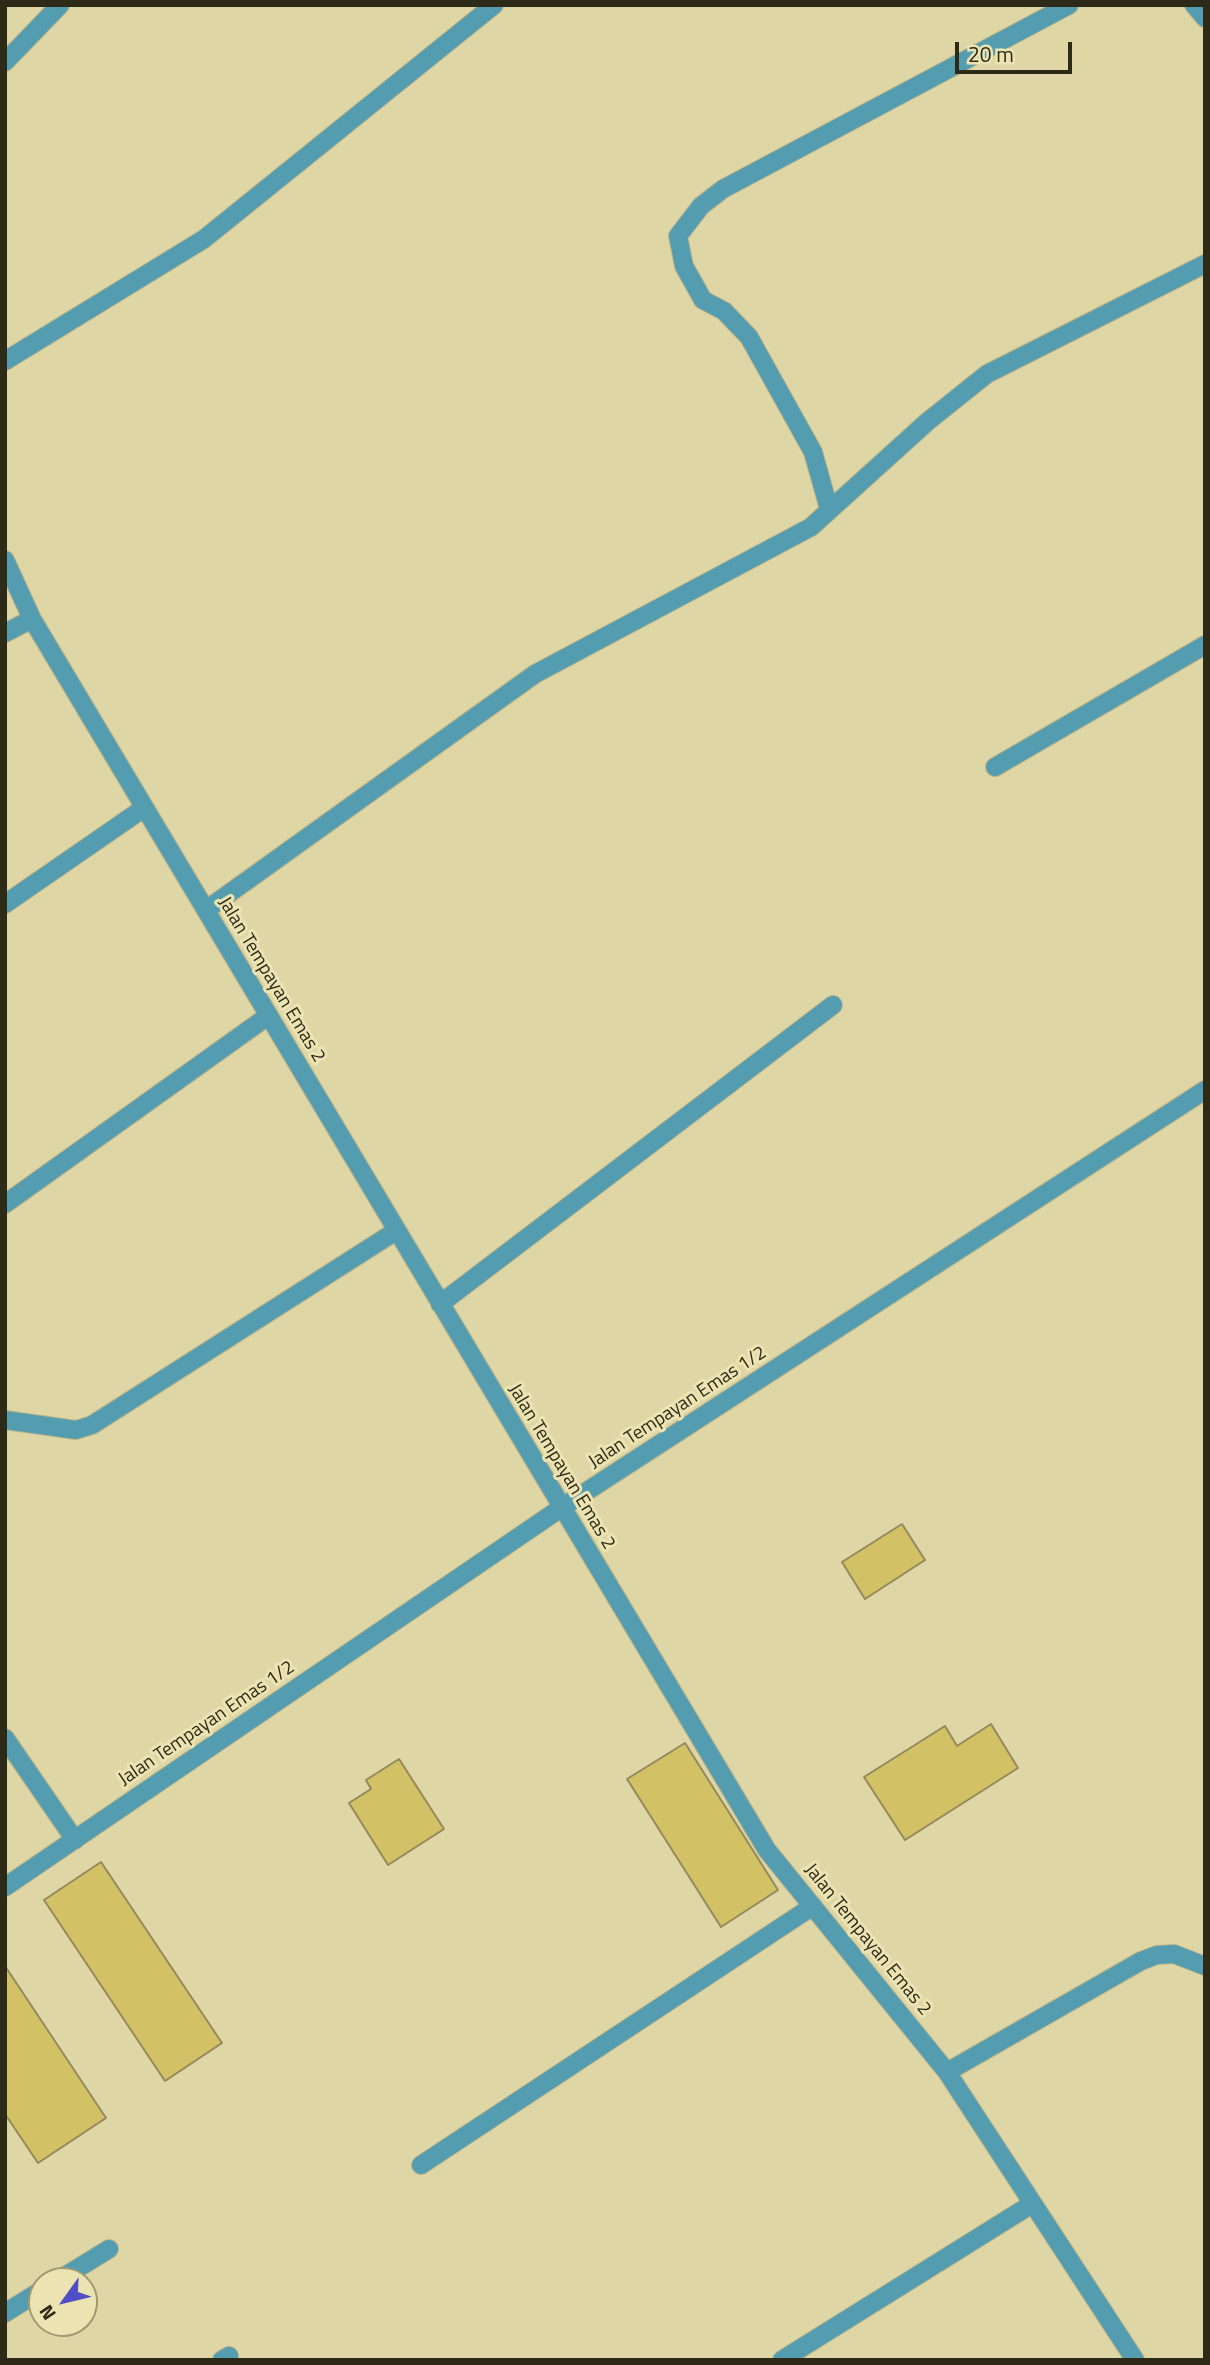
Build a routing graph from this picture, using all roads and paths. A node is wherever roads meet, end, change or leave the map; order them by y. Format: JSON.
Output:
{"nodes":[{"id":1,"x":60,"y":5,"type":"edge"},
{"id":2,"x":494,"y":5,"type":"edge"},
{"id":3,"x":1069,"y":5,"type":"edge"},
{"id":4,"x":1194,"y":5,"type":"edge"},
{"id":5,"x":1205,"y":18,"type":"edge"},
{"id":6,"x":5,"y":62,"type":"edge"},
{"id":7,"x":1205,"y":264,"type":"edge"},
{"id":8,"x":5,"y":361,"type":"edge"},
{"id":9,"x":829,"y":509,"type":"junction"},
{"id":10,"x":5,"y":560,"type":"edge"},
{"id":11,"x":32,"y":619,"type":"junction"},
{"id":12,"x":5,"y":633,"type":"edge"},
{"id":13,"x":1205,"y":645,"type":"edge"},
{"id":14,"x":995,"y":767,"type":"dead end"},
{"id":15,"x":144,"y":808,"type":"junction"},
{"id":16,"x":5,"y":904,"type":"edge"},
{"id":17,"x":206,"y":911,"type":"junction"},
{"id":18,"x":833,"y":1005,"type":"dead end"},
{"id":19,"x":268,"y":1016,"type":"junction"},
{"id":20,"x":1205,"y":1090,"type":"edge"},
{"id":21,"x":5,"y":1204,"type":"edge"},
{"id":22,"x":396,"y":1231,"type":"junction"},
{"id":23,"x":440,"y":1304,"type":"junction"},
{"id":24,"x":5,"y":1420,"type":"edge"},
{"id":25,"x":561,"y":1508,"type":"junction"},
{"id":26,"x":5,"y":1738,"type":"edge"},
{"id":27,"x":75,"y":1840,"type":"junction"},
{"id":28,"x":5,"y":1887,"type":"edge"},
{"id":29,"x":813,"y":1906,"type":"junction"},
{"id":30,"x":1205,"y":1966,"type":"edge"},
{"id":31,"x":947,"y":2072,"type":"junction"},
{"id":32,"x":421,"y":2165,"type":"dead end"},
{"id":33,"x":1032,"y":2204,"type":"junction"},
{"id":34,"x":109,"y":2249,"type":"dead end"},
{"id":35,"x":80,"y":2267,"type":"edge"},
{"id":36,"x":28,"y":2299,"type":"edge"},
{"id":37,"x":5,"y":2313,"type":"edge"},
{"id":38,"x":782,"y":2360,"type":"edge"},
{"id":39,"x":1135,"y":2360,"type":"edge"}],
"edges":[{"from":1,"to":6,"type":"street"},
{"from":2,"to":8,"type":"street"},
{"from":3,"to":9,"type":"street"},
{"from":4,"to":5,"type":"street"},
{"from":7,"to":9,"type":"street"},
{"from":9,"to":17,"type":"street"},
{"from":10,"to":11,"type":"street","name":"Jalan Tempayan Emas 2"},
{"from":11,"to":12,"type":"street"},
{"from":11,"to":15,"type":"street","name":"Jalan Tempayan Emas 2"},
{"from":13,"to":14,"type":"street"},
{"from":15,"to":16,"type":"street"},
{"from":15,"to":17,"type":"street","name":"Jalan Tempayan Emas 2"},
{"from":17,"to":19,"type":"street","name":"Jalan Tempayan Emas 2"},
{"from":18,"to":23,"type":"street"},
{"from":19,"to":21,"type":"street"},
{"from":19,"to":22,"type":"street","name":"Jalan Tempayan Emas 2"},
{"from":20,"to":25,"type":"street","name":"Jalan Tempayan Emas 1/2"},
{"from":22,"to":23,"type":"street","name":"Jalan Tempayan Emas 2"},
{"from":22,"to":24,"type":"street"},
{"from":23,"to":25,"type":"street","name":"Jalan Tempayan Emas 2"},
{"from":25,"to":27,"type":"street","name":"Jalan Tempayan Emas 1/2"},
{"from":25,"to":29,"type":"street","name":"Jalan Tempayan Emas 2"},
{"from":26,"to":27,"type":"street"},
{"from":27,"to":28,"type":"street","name":"Jalan Tempayan Emas 1/2"},
{"from":29,"to":31,"type":"street","name":"Jalan Tempayan Emas 2"},
{"from":29,"to":32,"type":"street"},
{"from":30,"to":31,"type":"street"},
{"from":31,"to":33,"type":"street","name":"Jalan Tempayan Emas 2"},
{"from":33,"to":38,"type":"street"},
{"from":33,"to":39,"type":"street","name":"Jalan Tempayan Emas 2"},
{"from":34,"to":35,"type":"street"},
{"from":36,"to":37,"type":"street"}]}
